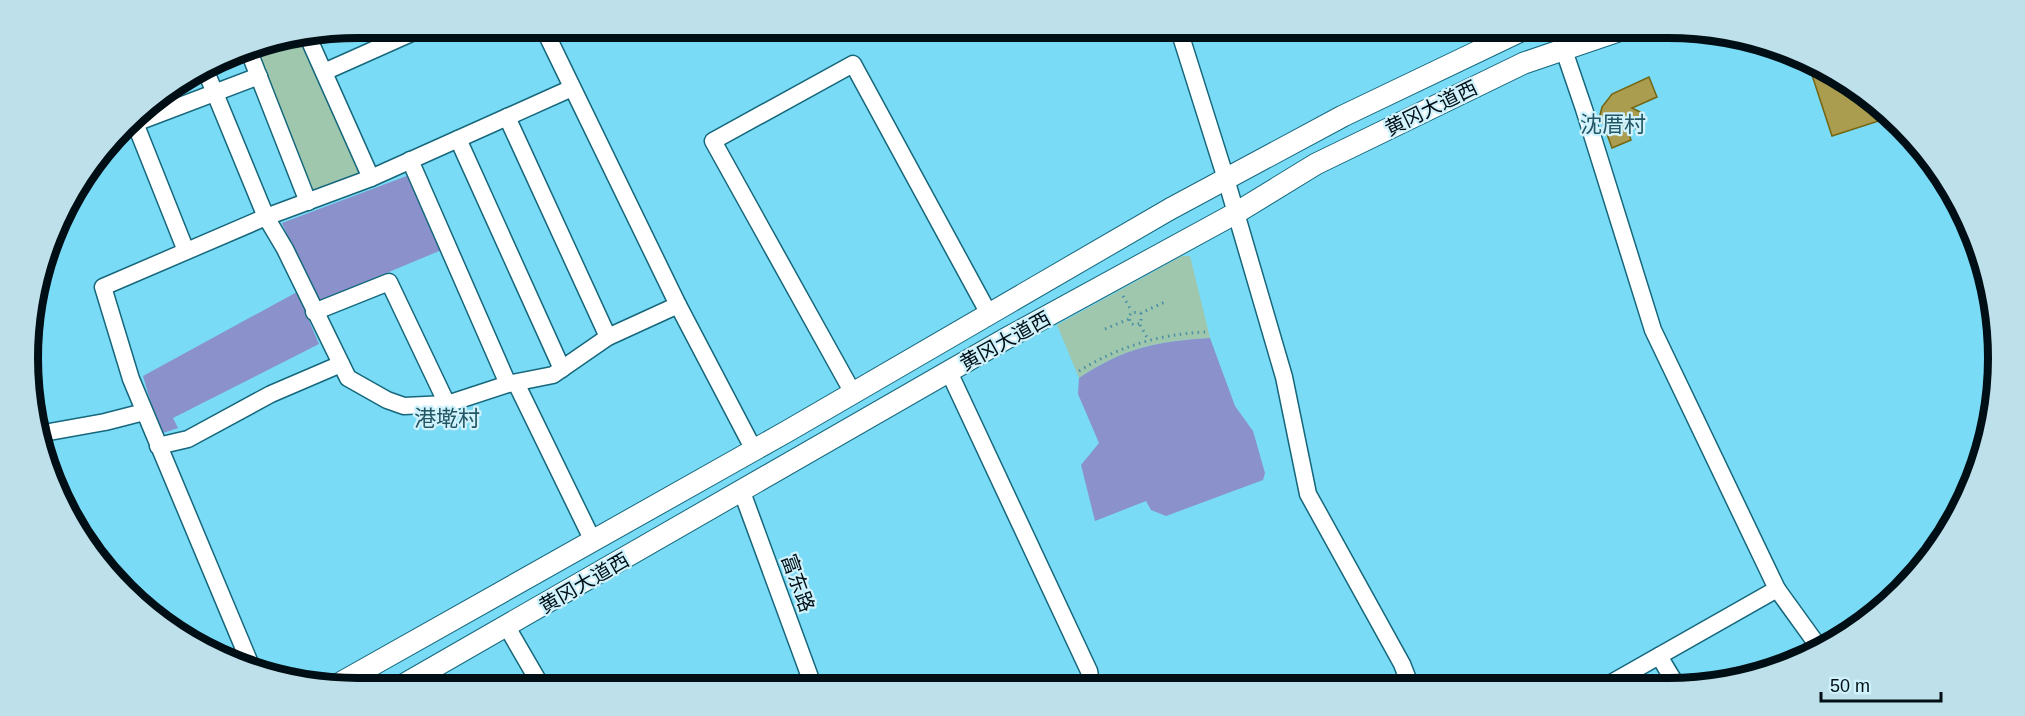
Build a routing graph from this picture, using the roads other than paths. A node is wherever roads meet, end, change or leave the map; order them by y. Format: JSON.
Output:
{"nodes":[{"id":1,"x":400,"y":38,"type":"edge"},
{"id":2,"x":548,"y":38,"type":"edge"},
{"id":3,"x":1182,"y":38,"type":"edge"},
{"id":4,"x":1506,"y":38,"type":"edge"},
{"id":5,"x":1559,"y":38,"type":"edge"},
{"id":6,"x":1598,"y":38,"type":"edge"},
{"id":7,"x":310,"y":41,"type":"edge"},
{"id":8,"x":1563,"y":50,"type":"junction"},
{"id":9,"x":251,"y":56,"type":"edge"},
{"id":10,"x":324,"y":72,"type":"junction"},
{"id":11,"x":208,"y":75,"type":"edge"},
{"id":12,"x":259,"y":76,"type":"junction"},
{"id":13,"x":573,"y":88,"type":"junction"},
{"id":14,"x":149,"y":116,"type":"edge"},
{"id":15,"x":507,"y":117,"type":"junction"},
{"id":16,"x":136,"y":126,"type":"edge"},
{"id":17,"x":458,"y":139,"type":"junction"},
{"id":18,"x":410,"y":160,"type":"junction"},
{"id":19,"x":370,"y":178,"type":"junction"},
{"id":20,"x":1227,"y":179,"type":"junction"},
{"id":21,"x":308,"y":202,"type":"junction"},
{"id":22,"x":1236,"y":213,"type":"junction"},
{"id":23,"x":266,"y":217,"type":"junction"},
{"id":24,"x":186,"y":251,"type":"junction"},
{"id":25,"x":678,"y":305,"type":"junction"},
{"id":26,"x":314,"y":312,"type":"junction"},
{"id":27,"x":989,"y":314,"type":"junction"},
{"id":28,"x":608,"y":337,"type":"junction"},
{"id":29,"x":341,"y":364,"type":"junction"},
{"id":30,"x":562,"y":369,"type":"junction"},
{"id":31,"x":949,"y":372,"type":"junction"},
{"id":32,"x":512,"y":383,"type":"junction"},
{"id":33,"x":854,"y":393,"type":"junction"},
{"id":34,"x":447,"y":404,"type":"junction"},
{"id":35,"x":144,"y":412,"type":"junction"},
{"id":36,"x":46,"y":433,"type":"edge"},
{"id":37,"x":158,"y":446,"type":"junction"},
{"id":38,"x":754,"y":450,"type":"junction"},
{"id":39,"x":742,"y":492,"type":"junction"},
{"id":40,"x":593,"y":541,"type":"junction"},
{"id":41,"x":1778,"y":589,"type":"junction"},
{"id":42,"x":507,"y":627,"type":"junction"},
{"id":43,"x":1815,"y":642,"type":"edge"},
{"id":44,"x":1659,"y":656,"type":"junction"},
{"id":45,"x":248,"y":659,"type":"edge"},
{"id":46,"x":349,"y":678,"type":"edge"},
{"id":47,"x":416,"y":678,"type":"edge"},
{"id":48,"x":537,"y":678,"type":"edge"},
{"id":49,"x":810,"y":678,"type":"edge"},
{"id":50,"x":1090,"y":678,"type":"edge"},
{"id":51,"x":1407,"y":678,"type":"edge"},
{"id":52,"x":1620,"y":678,"type":"edge"},
{"id":53,"x":1672,"y":678,"type":"edge"}],
"edges":[{"from":1,"to":10,"type":"street"},
{"from":2,"to":13,"type":"street"},
{"from":3,"to":20,"type":"street"},
{"from":4,"to":20,"type":"main road","name":"黄冈大道西"},
{"from":5,"to":8,"type":"street"},
{"from":6,"to":8,"type":"main road","name":"黄冈大道西"},
{"from":7,"to":10,"type":"street"},
{"from":8,"to":22,"type":"main road","name":"黄冈大道西"},
{"from":8,"to":41,"type":"street"},
{"from":9,"to":12,"type":"street"},
{"from":10,"to":19,"type":"street"},
{"from":11,"to":23,"type":"street"},
{"from":12,"to":14,"type":"street"},
{"from":12,"to":21,"type":"street"},
{"from":13,"to":15,"type":"street"},
{"from":13,"to":25,"type":"street"},
{"from":15,"to":17,"type":"street"},
{"from":15,"to":28,"type":"street"},
{"from":16,"to":24,"type":"street"},
{"from":17,"to":18,"type":"street"},
{"from":17,"to":30,"type":"street"},
{"from":18,"to":19,"type":"street"},
{"from":18,"to":32,"type":"street"},
{"from":19,"to":21,"type":"street"},
{"from":20,"to":22,"type":"street"},
{"from":20,"to":27,"type":"main road","name":"黄冈大道西"},
{"from":21,"to":23,"type":"street"},
{"from":22,"to":31,"type":"main road","name":"黄冈大道西"},
{"from":22,"to":51,"type":"street"},
{"from":23,"to":24,"type":"street"},
{"from":23,"to":26,"type":"street"},
{"from":24,"to":35,"type":"street"},
{"from":25,"to":28,"type":"street"},
{"from":25,"to":38,"type":"street"},
{"from":26,"to":29,"type":"street"},
{"from":26,"to":34,"type":"street"},
{"from":27,"to":33,"type":"main road","name":"黄冈大道西"},
{"from":27,"to":33,"type":"street"},
{"from":28,"to":30,"type":"street"},
{"from":29,"to":34,"type":"street"},
{"from":29,"to":37,"type":"street"},
{"from":30,"to":32,"type":"street"},
{"from":31,"to":39,"type":"main road","name":"黄冈大道西"},
{"from":31,"to":50,"type":"street"},
{"from":32,"to":34,"type":"street"},
{"from":32,"to":40,"type":"street"},
{"from":33,"to":38,"type":"main road","name":"黄冈大道西"},
{"from":35,"to":36,"type":"street"},
{"from":35,"to":37,"type":"street"},
{"from":37,"to":45,"type":"street"},
{"from":38,"to":40,"type":"main road","name":"黄冈大道西"},
{"from":39,"to":42,"type":"main road","name":"黄冈大道西"},
{"from":39,"to":49,"type":"street","name":"富东路"},
{"from":40,"to":46,"type":"main road","name":"黄冈大道西"},
{"from":41,"to":43,"type":"street"},
{"from":41,"to":44,"type":"street"},
{"from":42,"to":47,"type":"main road","name":"黄冈大道西"},
{"from":42,"to":48,"type":"street"},
{"from":44,"to":52,"type":"street"},
{"from":44,"to":53,"type":"street"}]}
